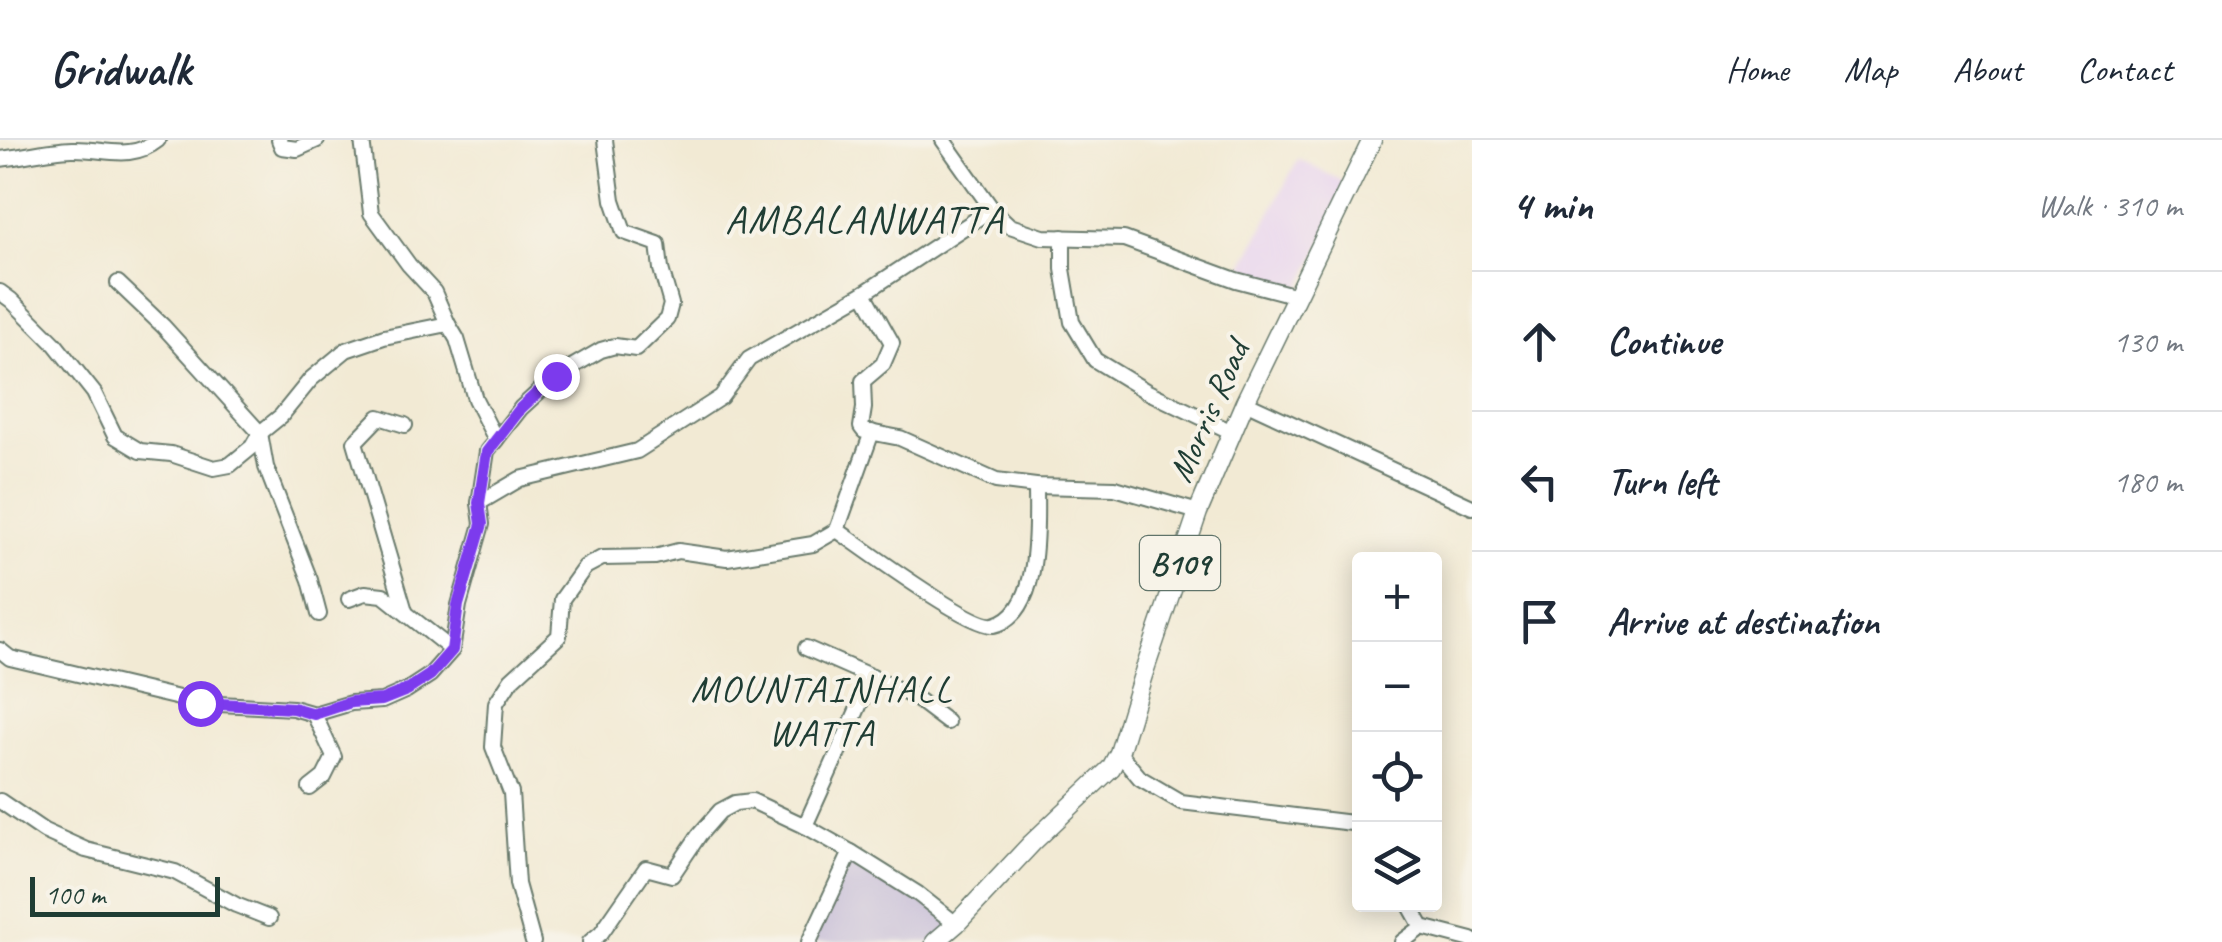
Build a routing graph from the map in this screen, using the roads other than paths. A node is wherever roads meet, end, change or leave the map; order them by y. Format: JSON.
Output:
{"nodes":[{"id":1,"x":158,"y":140,"type":"edge"},
{"id":2,"x":279,"y":140,"type":"edge"},
{"id":3,"x":317,"y":140,"type":"edge"},
{"id":4,"x":362,"y":140,"type":"edge"},
{"id":5,"x":604,"y":140,"type":"edge"},
{"id":6,"x":943,"y":140,"type":"edge"},
{"id":7,"x":1372,"y":140,"type":"edge"},
{"id":8,"x":0,"y":160,"type":"edge"},
{"id":9,"x":992,"y":209,"type":"junction"},
{"id":10,"x":1063,"y":236,"type":"junction"},
{"id":11,"x":118,"y":283,"type":"dead end"},
{"id":12,"x":0,"y":292,"type":"edge"},
{"id":13,"x":864,"y":293,"type":"junction"},
{"id":14,"x":1297,"y":296,"type":"junction"},
{"id":15,"x":448,"y":324,"type":"junction"},
{"id":16,"x":1245,"y":402,"type":"junction"},
{"id":17,"x":405,"y":425,"type":"dead end"},
{"id":18,"x":872,"y":432,"type":"junction"},
{"id":19,"x":1232,"y":432,"type":"junction"},
{"id":20,"x":260,"y":433,"type":"junction"},
{"id":21,"x":496,"y":440,"type":"junction"},
{"id":22,"x":1036,"y":486,"type":"junction"},
{"id":23,"x":479,"y":503,"type":"junction"},
{"id":24,"x":1472,"y":506,"type":"edge"},
{"id":25,"x":1198,"y":512,"type":"junction"},
{"id":26,"x":836,"y":530,"type":"junction"},
{"id":27,"x":348,"y":599,"type":"dead end"},
{"id":28,"x":405,"y":611,"type":"junction"},
{"id":29,"x":318,"y":614,"type":"dead end"},
{"id":30,"x":806,"y":648,"type":"dead end"},
{"id":31,"x":0,"y":650,"type":"edge"},
{"id":32,"x":452,"y":650,"type":"junction"},
{"id":33,"x":872,"y":677,"type":"junction"},
{"id":34,"x":314,"y":714,"type":"junction"},
{"id":35,"x":948,"y":722,"type":"dead end"},
{"id":36,"x":1119,"y":754,"type":"junction"},
{"id":37,"x":310,"y":788,"type":"dead end"},
{"id":38,"x":0,"y":801,"type":"edge"},
{"id":39,"x":1352,"y":823,"type":"edge"},
{"id":40,"x":805,"y":826,"type":"junction"},
{"id":41,"x":851,"y":852,"type":"junction"},
{"id":42,"x":1413,"y":912,"type":"edge"},
{"id":43,"x":270,"y":918,"type":"dead end"},
{"id":44,"x":956,"y":924,"type":"junction"},
{"id":45,"x":1422,"y":928,"type":"junction"},
{"id":46,"x":1472,"y":940,"type":"edge"},
{"id":47,"x":533,"y":942,"type":"edge"},
{"id":48,"x":590,"y":942,"type":"edge"},
{"id":49,"x":810,"y":942,"type":"edge"},
{"id":50,"x":935,"y":942,"type":"edge"},
{"id":51,"x":1402,"y":942,"type":"edge"}],
"edges":[{"from":1,"to":8,"type":"street"},
{"from":2,"to":3,"type":"street"},
{"from":4,"to":15,"type":"street"},
{"from":5,"to":21,"type":"street"},
{"from":6,"to":9,"type":"street"},
{"from":7,"to":14,"type":"main road","name":"Morris Road","number":"B109"},
{"from":9,"to":10,"type":"street"},
{"from":9,"to":13,"type":"street"},
{"from":10,"to":14,"type":"street"},
{"from":10,"to":19,"type":"street"},
{"from":11,"to":20,"type":"street"},
{"from":12,"to":20,"type":"street"},
{"from":13,"to":18,"type":"street"},
{"from":13,"to":23,"type":"street"},
{"from":14,"to":16,"type":"main road","name":"Morris Road","number":"B109"},
{"from":15,"to":20,"type":"street"},
{"from":15,"to":21,"type":"street"},
{"from":16,"to":19,"type":"main road","name":"Morris Road","number":"B109"},
{"from":16,"to":24,"type":"street"},
{"from":17,"to":28,"type":"street"},
{"from":18,"to":22,"type":"street"},
{"from":18,"to":26,"type":"street"},
{"from":19,"to":25,"type":"main road","name":"Morris Road","number":"B109"},
{"from":20,"to":29,"type":"street"},
{"from":21,"to":23,"type":"street"},
{"from":22,"to":25,"type":"street"},
{"from":22,"to":26,"type":"street"},
{"from":23,"to":32,"type":"street"},
{"from":25,"to":36,"type":"main road","name":"Morris Road","number":"B109"},
{"from":26,"to":47,"type":"street"},
{"from":27,"to":28,"type":"street"},
{"from":28,"to":32,"type":"street"},
{"from":30,"to":33,"type":"street"},
{"from":31,"to":34,"type":"street"},
{"from":32,"to":34,"type":"street"},
{"from":33,"to":35,"type":"street"},
{"from":33,"to":40,"type":"street"},
{"from":34,"to":37,"type":"street"},
{"from":36,"to":39,"type":"street"},
{"from":36,"to":44,"type":"main road","name":"Morris Road","number":"B109"},
{"from":38,"to":43,"type":"street"},
{"from":40,"to":41,"type":"street"},
{"from":40,"to":48,"type":"street"},
{"from":41,"to":44,"type":"street"},
{"from":41,"to":49,"type":"street"},
{"from":42,"to":45,"type":"street"},
{"from":44,"to":50,"type":"main road","name":"Morris Road","number":"B109"},
{"from":45,"to":46,"type":"street"},
{"from":45,"to":51,"type":"street"}]}
